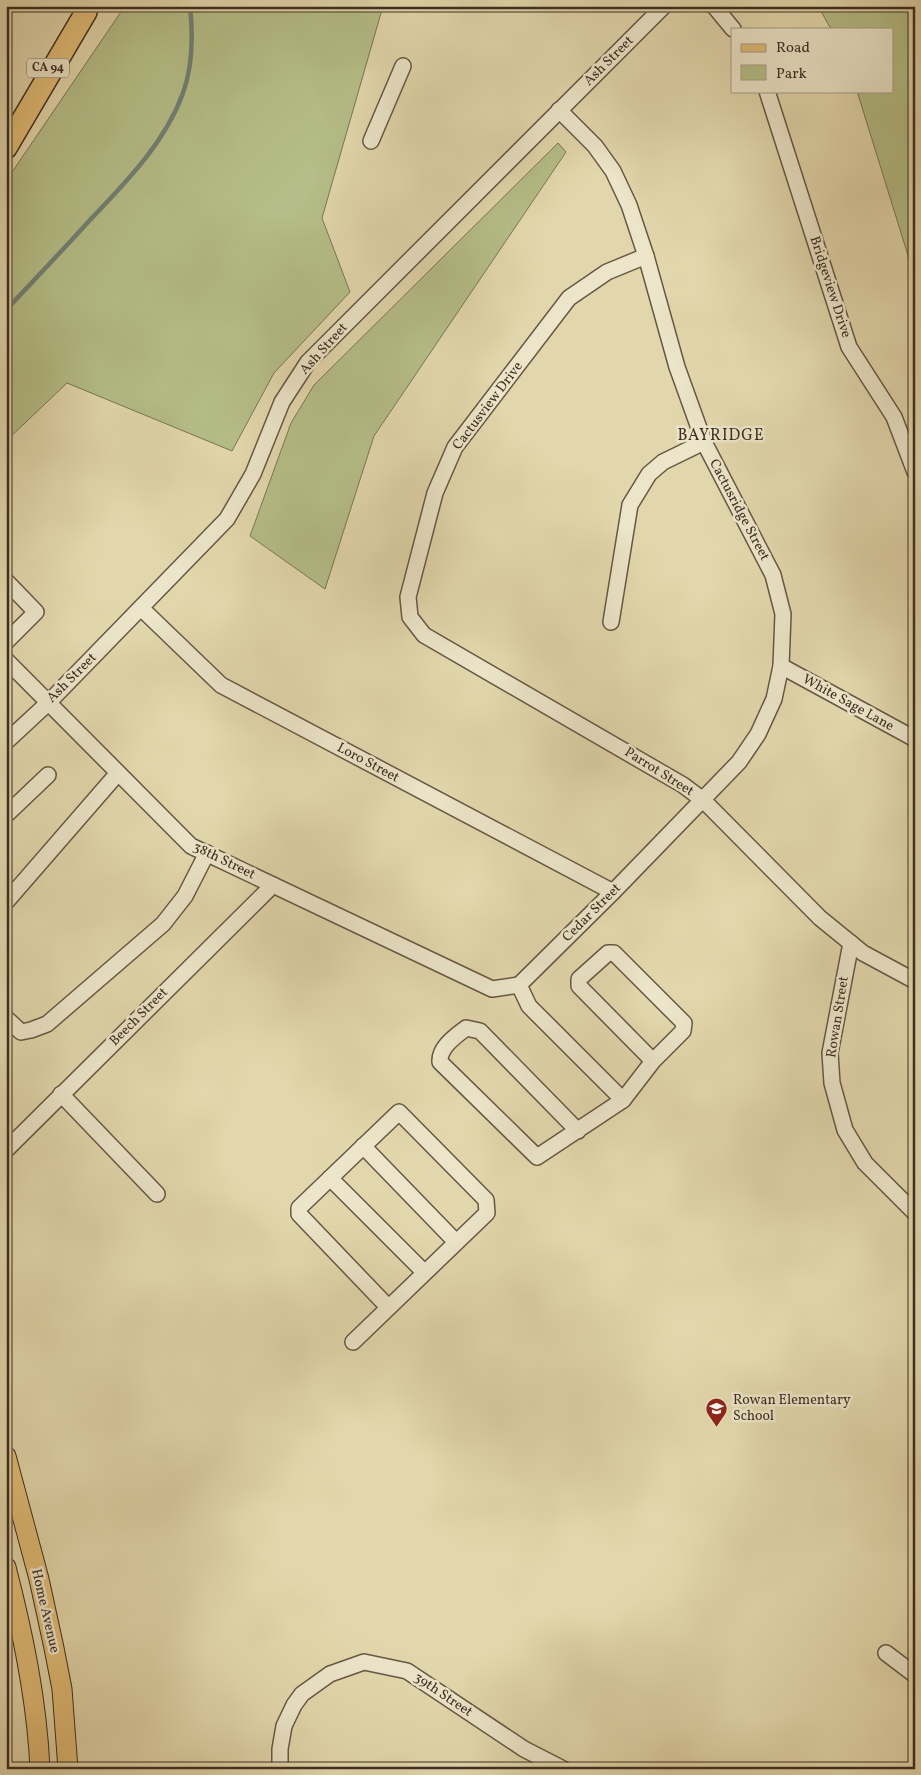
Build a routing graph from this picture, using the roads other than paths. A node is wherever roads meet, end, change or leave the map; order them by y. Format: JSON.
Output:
{"nodes":[{"id":1,"x":664,"y":6,"type":"edge"},
{"id":2,"x":714,"y":6,"type":"edge"},
{"id":3,"x":88,"y":9,"type":"edge"},
{"id":4,"x":732,"y":28,"type":"edge"},
{"id":5,"x":402,"y":66,"type":"dead end"},
{"id":6,"x":767,"y":92,"type":"edge"},
{"id":7,"x":559,"y":110,"type":"junction"},
{"id":8,"x":6,"y":129,"type":"edge"},
{"id":9,"x":371,"y":141,"type":"dead end"},
{"id":10,"x":6,"y":148,"type":"edge"},
{"id":11,"x":646,"y":256,"type":"junction"},
{"id":12,"x":704,"y":442,"type":"junction"},
{"id":13,"x":915,"y":472,"type":"edge"},
{"id":14,"x":6,"y":581,"type":"edge"},
{"id":15,"x":141,"y":608,"type":"junction"},
{"id":16,"x":611,"y":622,"type":"dead end"},
{"id":17,"x":424,"y":635,"type":"joint"},
{"id":18,"x":6,"y":642,"type":"edge"},
{"id":19,"x":6,"y":660,"type":"edge"},
{"id":20,"x":781,"y":666,"type":"junction"},
{"id":21,"x":48,"y":703,"type":"junction"},
{"id":22,"x":915,"y":739,"type":"edge"},
{"id":23,"x":6,"y":742,"type":"edge"},
{"id":24,"x":118,"y":773,"type":"junction"},
{"id":25,"x":48,"y":775,"type":"dead end"},
{"id":26,"x":703,"y":800,"type":"junction"},
{"id":27,"x":6,"y":815,"type":"edge"},
{"id":28,"x":207,"y":853,"type":"junction"},
{"id":29,"x":273,"y":885,"type":"junction"},
{"id":30,"x":613,"y":892,"type":"junction"},
{"id":31,"x":6,"y":902,"type":"edge"},
{"id":32,"x":850,"y":943,"type":"junction"},
{"id":33,"x":915,"y":981,"type":"edge"},
{"id":34,"x":519,"y":984,"type":"junction"},
{"id":35,"x":6,"y":1018,"type":"edge"},
{"id":36,"x":653,"y":1061,"type":"junction"},
{"id":37,"x":61,"y":1094,"type":"junction"},
{"id":38,"x":623,"y":1100,"type":"junction"},
{"id":39,"x":578,"y":1130,"type":"junction"},
{"id":40,"x":363,"y":1146,"type":"junction"},
{"id":41,"x":6,"y":1150,"type":"edge"},
{"id":42,"x":330,"y":1178,"type":"junction"},
{"id":43,"x":157,"y":1194,"type":"dead end"},
{"id":44,"x":915,"y":1213,"type":"edge"},
{"id":45,"x":456,"y":1242,"type":"junction"},
{"id":46,"x":424,"y":1272,"type":"junction"},
{"id":47,"x":388,"y":1307,"type":"junction"},
{"id":48,"x":353,"y":1342,"type":"dead end"},
{"id":49,"x":6,"y":1456,"type":"edge"},
{"id":50,"x":6,"y":1567,"type":"edge"},
{"id":51,"x":9,"y":1592,"type":"edge"},
{"id":52,"x":886,"y":1653,"type":"dead end"},
{"id":53,"x":915,"y":1675,"type":"edge"},
{"id":54,"x":40,"y":1769,"type":"edge"},
{"id":55,"x":68,"y":1769,"type":"edge"},
{"id":56,"x":280,"y":1769,"type":"edge"},
{"id":57,"x":563,"y":1769,"type":"edge"}],
"edges":[{"from":1,"to":7,"type":"street","name":"Ash Street"},
{"from":2,"to":4,"type":"street"},
{"from":3,"to":8,"type":"highway","number":"CA 94"},
{"from":3,"to":10,"type":"highway"},
{"from":5,"to":9,"type":"street"},
{"from":6,"to":13,"type":"street","name":"Bridgeview Drive"},
{"from":7,"to":11,"type":"street","name":"Cactusridge Street"},
{"from":7,"to":15,"type":"street","name":"Ash Street"},
{"from":11,"to":12,"type":"street","name":"Cactusridge Street"},
{"from":11,"to":17,"type":"street","name":"Cactusview Drive"},
{"from":12,"to":16,"type":"street"},
{"from":12,"to":20,"type":"street","name":"Cactusridge Street"},
{"from":14,"to":18,"type":"street"},
{"from":15,"to":21,"type":"street","name":"Ash Street"},
{"from":15,"to":30,"type":"street","name":"Loro Street"},
{"from":17,"to":26,"type":"street","name":"Parrot Street"},
{"from":19,"to":21,"type":"street","name":"38th Street"},
{"from":20,"to":22,"type":"street","name":"White Sage Lane"},
{"from":20,"to":26,"type":"street","name":"Cactusridge Street"},
{"from":21,"to":23,"type":"street","name":"Ash Street"},
{"from":21,"to":24,"type":"street","name":"38th Street"},
{"from":24,"to":28,"type":"street","name":"38th Street"},
{"from":24,"to":31,"type":"street"},
{"from":25,"to":27,"type":"street"},
{"from":26,"to":30,"type":"street","name":"Cedar Street"},
{"from":26,"to":32,"type":"street","name":"Parrot Street"},
{"from":28,"to":29,"type":"street","name":"38th Street"},
{"from":28,"to":35,"type":"street"},
{"from":29,"to":34,"type":"street","name":"38th Street"},
{"from":29,"to":37,"type":"street","name":"Beech Street"},
{"from":30,"to":34,"type":"street","name":"Cedar Street"},
{"from":32,"to":33,"type":"street","name":"Parrot Street"},
{"from":32,"to":44,"type":"street","name":"Rowan Street"},
{"from":34,"to":38,"type":"street"},
{"from":36,"to":36,"type":"street"},
{"from":36,"to":38,"type":"street"},
{"from":37,"to":41,"type":"street","name":"Beech Street"},
{"from":37,"to":43,"type":"street"},
{"from":38,"to":39,"type":"street"},
{"from":39,"to":39,"type":"street"},
{"from":40,"to":42,"type":"street"},
{"from":40,"to":45,"type":"street"},
{"from":40,"to":45,"type":"street"},
{"from":42,"to":46,"type":"street"},
{"from":42,"to":47,"type":"street"},
{"from":45,"to":46,"type":"street"},
{"from":46,"to":47,"type":"street"},
{"from":47,"to":48,"type":"street"},
{"from":49,"to":55,"type":"main road","name":"Home Avenue"},
{"from":50,"to":51,"type":"main road","name":"Home Avenue"},
{"from":51,"to":54,"type":"main road","name":"Home Avenue"},
{"from":52,"to":53,"type":"street"},
{"from":56,"to":57,"type":"street","name":"39th Street"}]}
